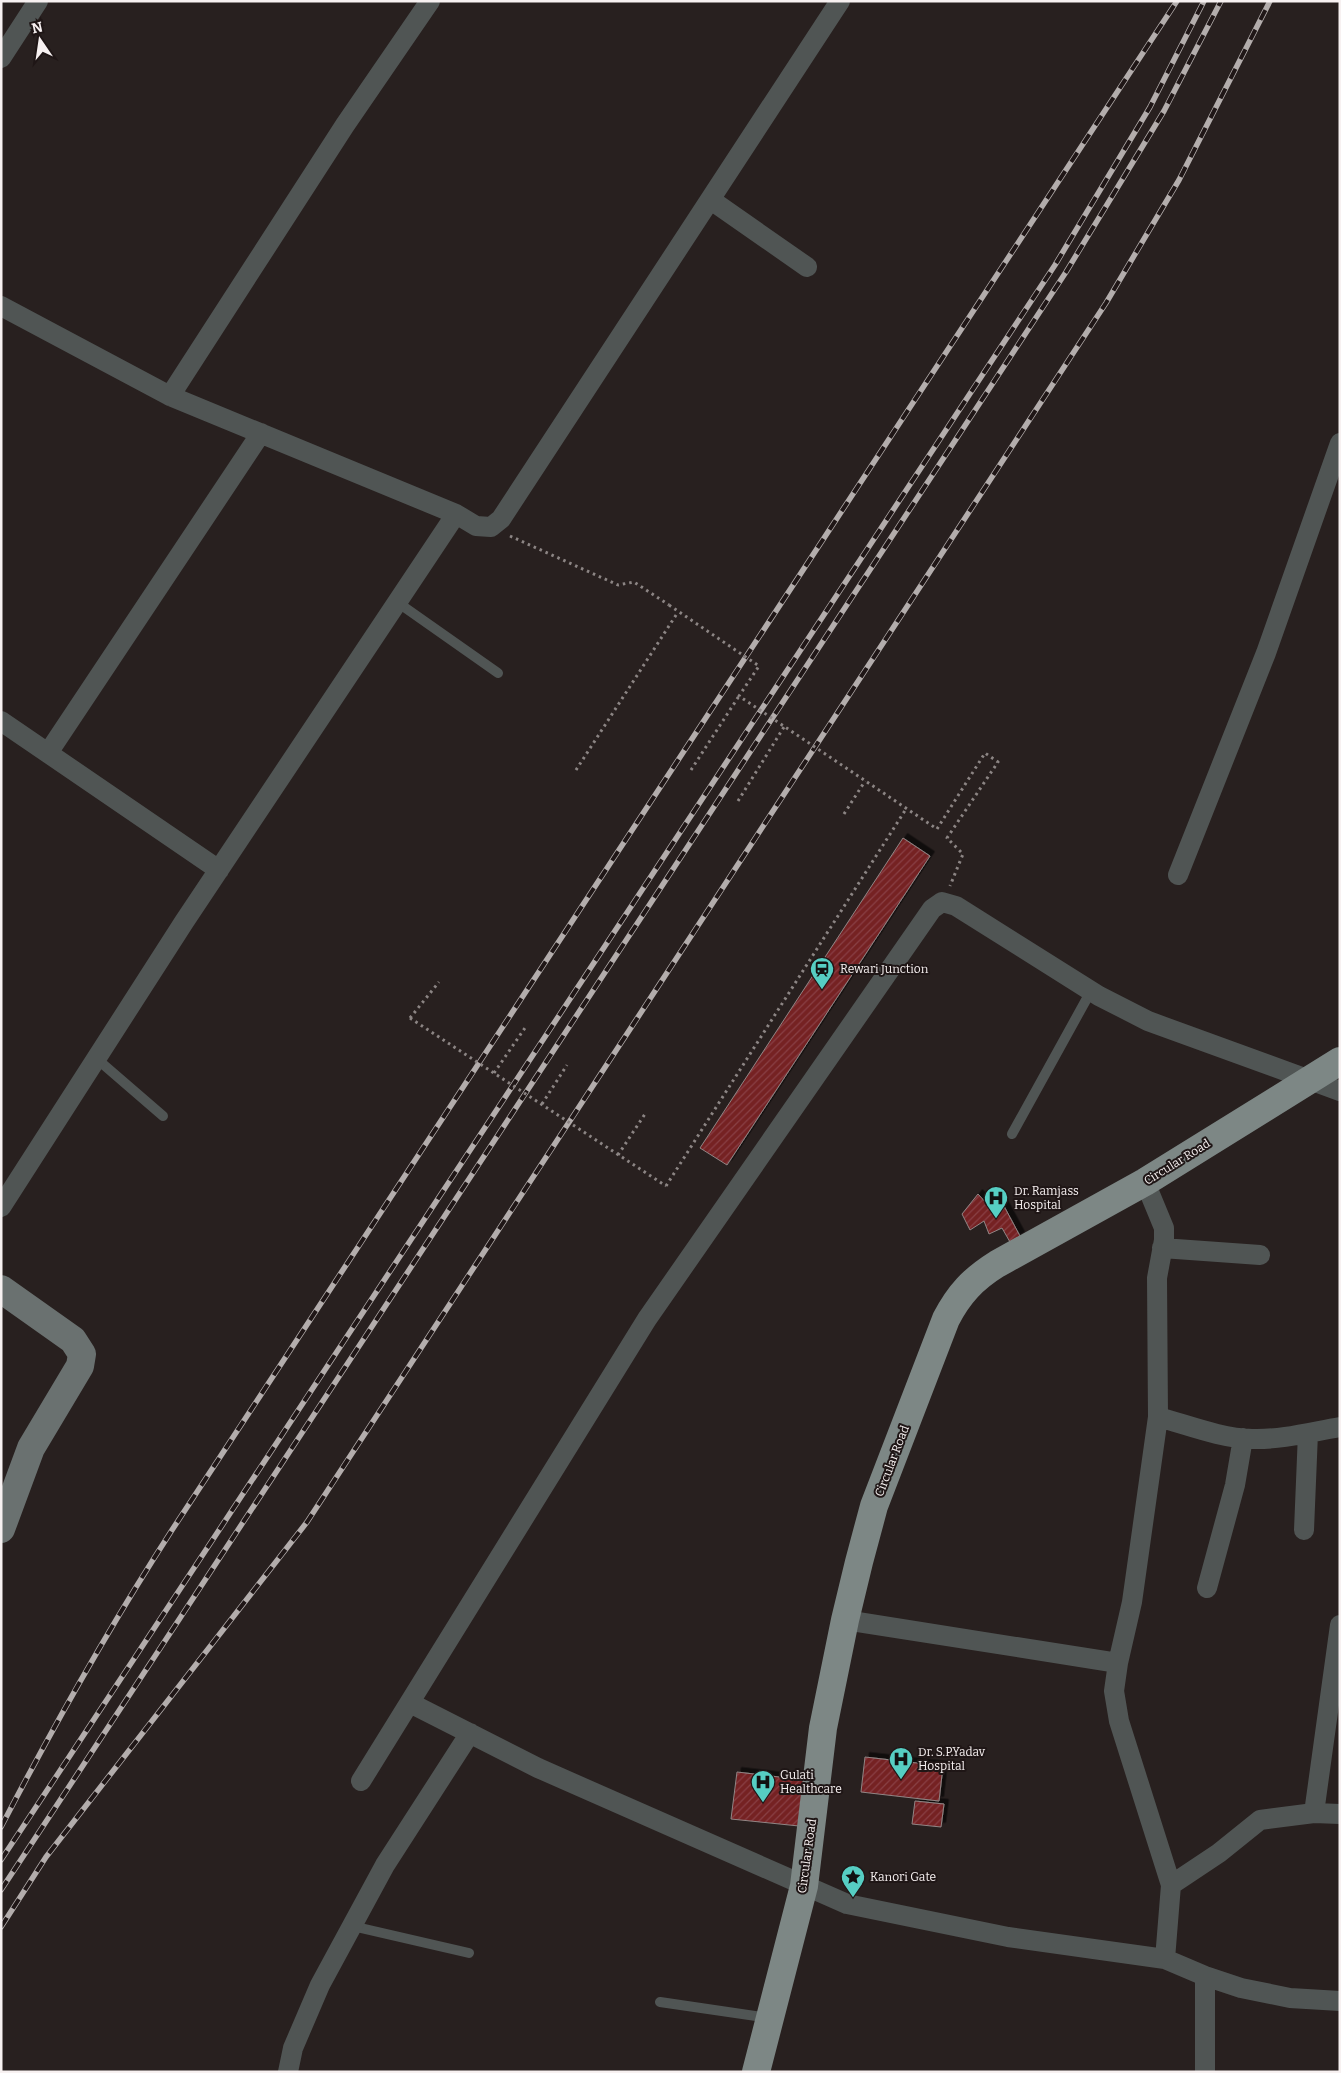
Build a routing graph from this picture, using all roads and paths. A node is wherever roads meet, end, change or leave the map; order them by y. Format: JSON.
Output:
{"nodes":[{"id":1,"x":38,"y":1,"type":"edge"},
{"id":2,"x":430,"y":1,"type":"edge"},
{"id":3,"x":840,"y":1,"type":"edge"},
{"id":4,"x":4,"y":47,"type":"edge"},
{"id":5,"x":711,"y":200,"type":"junction"},
{"id":6,"x":806,"y":267,"type":"dead end"},
{"id":7,"x":3,"y":313,"type":"edge"},
{"id":8,"x":170,"y":396,"type":"junction"},
{"id":9,"x":261,"y":433,"type":"junction"},
{"id":10,"x":1340,"y":443,"type":"edge"},
{"id":11,"x":456,"y":514,"type":"junction"},
{"id":12,"x":491,"y":527,"type":"junction"},
{"id":13,"x":397,"y":602,"type":"junction"},
{"id":14,"x":678,"y":612,"type":"junction"},
{"id":15,"x":498,"y":673,"type":"dead end"},
{"id":16,"x":739,"y":696,"type":"junction"},
{"id":17,"x":1,"y":721,"type":"edge"},
{"id":18,"x":784,"y":727,"type":"junction"},
{"id":19,"x":48,"y":753,"type":"junction"},
{"id":20,"x":576,"y":770,"type":"dead end"},
{"id":21,"x":691,"y":770,"type":"dead end"},
{"id":22,"x":865,"y":781,"type":"junction"},
{"id":23,"x":738,"y":802,"type":"dead end"},
{"id":24,"x":906,"y":809,"type":"junction"},
{"id":25,"x":844,"y":814,"type":"dead end"},
{"id":26,"x":219,"y":870,"type":"junction"},
{"id":27,"x":1178,"y":875,"type":"dead end"},
{"id":28,"x":942,"y":902,"type":"junction"},
{"id":29,"x":439,"y":982,"type":"dead end"},
{"id":30,"x":1091,"y":992,"type":"junction"},
{"id":31,"x":527,"y":1024,"type":"dead end"},
{"id":32,"x":96,"y":1058,"type":"junction"},
{"id":33,"x":1340,"y":1061,"type":"edge"},
{"id":34,"x":567,"y":1065,"type":"dead end"},
{"id":35,"x":494,"y":1073,"type":"junction"},
{"id":36,"x":1308,"y":1079,"type":"junction"},
{"id":37,"x":1340,"y":1091,"type":"edge"},
{"id":38,"x":542,"y":1104,"type":"junction"},
{"id":39,"x":645,"y":1114,"type":"dead end"},
{"id":40,"x":163,"y":1116,"type":"dead end"},
{"id":41,"x":1012,"y":1134,"type":"dead end"},
{"id":42,"x":618,"y":1155,"type":"junction"},
{"id":43,"x":1145,"y":1182,"type":"junction"},
{"id":44,"x":1,"y":1207,"type":"edge"},
{"id":45,"x":1162,"y":1248,"type":"junction"},
{"id":46,"x":1260,"y":1254,"type":"dead end"},
{"id":47,"x":1,"y":1289,"type":"edge"},
{"id":48,"x":1158,"y":1417,"type":"junction"},
{"id":49,"x":1340,"y":1427,"type":"edge"},
{"id":50,"x":1308,"y":1433,"type":"junction"},
{"id":51,"x":1243,"y":1438,"type":"junction"},
{"id":52,"x":1,"y":1529,"type":"edge"},
{"id":53,"x":1304,"y":1530,"type":"dead end"},
{"id":54,"x":1207,"y":1588,"type":"dead end"},
{"id":55,"x":845,"y":1620,"type":"junction"},
{"id":56,"x":1340,"y":1625,"type":"edge"},
{"id":57,"x":1118,"y":1663,"type":"junction"},
{"id":58,"x":410,"y":1703,"type":"junction"},
{"id":59,"x":470,"y":1733,"type":"junction"},
{"id":60,"x":361,"y":1781,"type":"dead end"},
{"id":61,"x":1314,"y":1813,"type":"junction"},
{"id":62,"x":1340,"y":1814,"type":"edge"},
{"id":63,"x":1171,"y":1885,"type":"junction"},
{"id":64,"x":804,"y":1886,"type":"junction"},
{"id":65,"x":352,"y":1926,"type":"junction"},
{"id":66,"x":469,"y":1953,"type":"dead end"},
{"id":67,"x":1165,"y":1959,"type":"junction"},
{"id":68,"x":1205,"y":1976,"type":"junction"},
{"id":69,"x":1340,"y":2001,"type":"edge"},
{"id":70,"x":660,"y":2002,"type":"dead end"},
{"id":71,"x":770,"y":2018,"type":"junction"},
{"id":72,"x":288,"y":2072,"type":"edge"},
{"id":73,"x":756,"y":2072,"type":"edge"},
{"id":74,"x":1205,"y":2072,"type":"edge"}],
"edges":[{"from":1,"to":4,"type":"street"},
{"from":2,"to":8,"type":"street"},
{"from":3,"to":5,"type":"street"},
{"from":5,"to":6,"type":"street"},
{"from":5,"to":12,"type":"street"},
{"from":7,"to":8,"type":"street"},
{"from":8,"to":9,"type":"street"},
{"from":9,"to":11,"type":"street"},
{"from":9,"to":19,"type":"street"},
{"from":10,"to":27,"type":"street"},
{"from":11,"to":12,"type":"street"},
{"from":11,"to":13,"type":"street"},
{"from":12,"to":14,"type":"path","bridge":true},
{"from":13,"to":15,"type":"lane"},
{"from":13,"to":26,"type":"street"},
{"from":14,"to":16,"type":"path","bridge":true},
{"from":14,"to":20,"type":"path"},
{"from":16,"to":18,"type":"path","bridge":true},
{"from":16,"to":21,"type":"path"},
{"from":17,"to":19,"type":"street"},
{"from":18,"to":22,"type":"path","bridge":true},
{"from":18,"to":23,"type":"path"},
{"from":19,"to":26,"type":"street"},
{"from":22,"to":24,"type":"path","bridge":true},
{"from":22,"to":25,"type":"path"},
{"from":24,"to":28,"type":"path","bridge":true},
{"from":24,"to":42,"type":"path","bridge":true},
{"from":26,"to":32,"type":"street"},
{"from":28,"to":30,"type":"street"},
{"from":28,"to":58,"type":"street"},
{"from":29,"to":35,"type":"path","bridge":true},
{"from":30,"to":36,"type":"street"},
{"from":30,"to":41,"type":"lane"},
{"from":31,"to":35,"type":"path"},
{"from":32,"to":40,"type":"lane"},
{"from":32,"to":44,"type":"street"},
{"from":33,"to":36,"type":"main road","name":"Circular Road"},
{"from":34,"to":38,"type":"path"},
{"from":35,"to":38,"type":"path","bridge":true},
{"from":36,"to":37,"type":"street"},
{"from":36,"to":43,"type":"main road","name":"Circular Road"},
{"from":38,"to":42,"type":"path","bridge":true},
{"from":39,"to":42,"type":"path"},
{"from":43,"to":45,"type":"street"},
{"from":43,"to":55,"type":"main road","name":"Circular Road"},
{"from":45,"to":46,"type":"street"},
{"from":45,"to":48,"type":"street"},
{"from":47,"to":52,"type":"street"},
{"from":48,"to":51,"type":"street"},
{"from":48,"to":57,"type":"street"},
{"from":49,"to":50,"type":"street"},
{"from":50,"to":51,"type":"street"},
{"from":50,"to":53,"type":"street"},
{"from":51,"to":54,"type":"street"},
{"from":55,"to":57,"type":"street"},
{"from":55,"to":64,"type":"main road","name":"Circular Road"},
{"from":56,"to":61,"type":"street"},
{"from":57,"to":63,"type":"street"},
{"from":58,"to":59,"type":"street"},
{"from":58,"to":60,"type":"street"},
{"from":59,"to":64,"type":"street"},
{"from":59,"to":65,"type":"street"},
{"from":61,"to":62,"type":"street"},
{"from":61,"to":63,"type":"street"},
{"from":63,"to":67,"type":"street"},
{"from":64,"to":67,"type":"street"},
{"from":64,"to":71,"type":"main road","name":"Circular Road"},
{"from":65,"to":66,"type":"lane"},
{"from":65,"to":72,"type":"street"},
{"from":67,"to":68,"type":"street"},
{"from":68,"to":69,"type":"street"},
{"from":68,"to":74,"type":"street"},
{"from":70,"to":71,"type":"lane"},
{"from":71,"to":73,"type":"main road","name":"Circular Road"}]}
